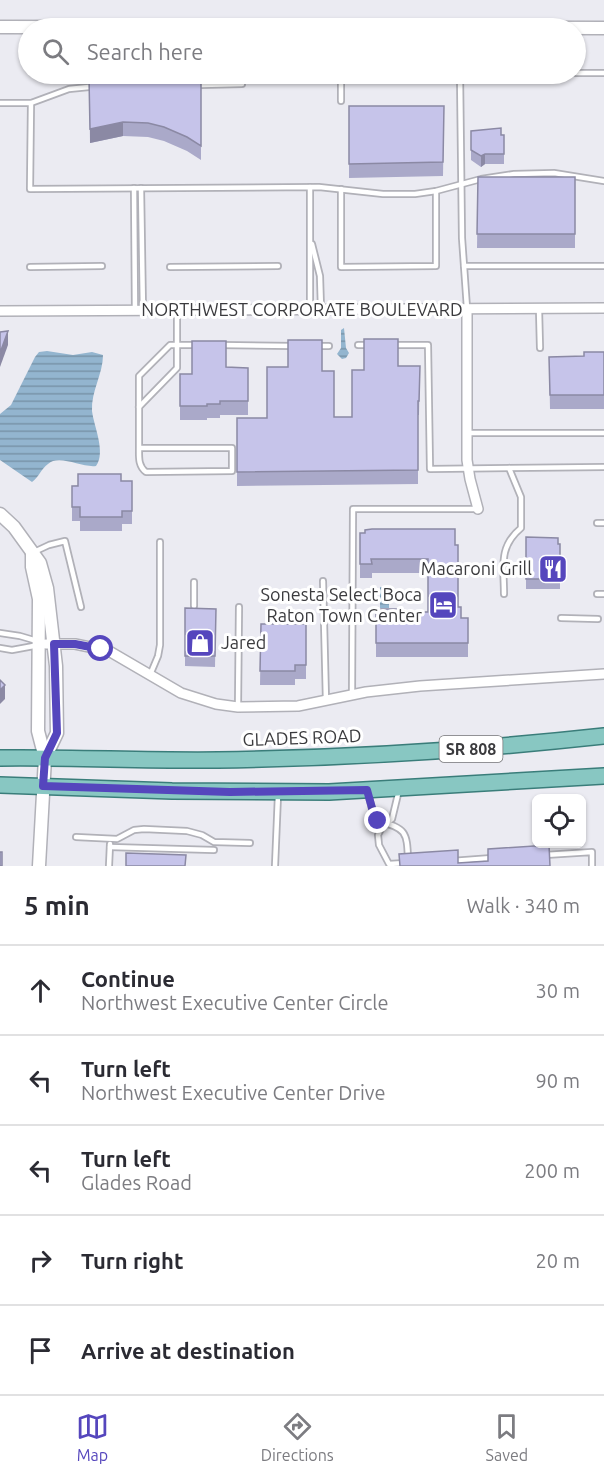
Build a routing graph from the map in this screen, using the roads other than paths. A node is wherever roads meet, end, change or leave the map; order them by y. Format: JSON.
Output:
{"nodes":[{"id":1,"x":0,"y":27,"type":"edge"},
{"id":2,"x":18,"y":27,"type":"edge"},
{"id":3,"x":586,"y":28,"type":"edge"},
{"id":4,"x":604,"y":28,"type":"edge"},
{"id":5,"x":586,"y":73,"type":"edge"},
{"id":6,"x":604,"y":73,"type":"edge"},
{"id":7,"x":242,"y":84,"type":"dead end"},
{"id":8,"x":341,"y":84,"type":"edge"},
{"id":9,"x":460,"y":84,"type":"edge"},
{"id":10,"x":201,"y":85,"type":"edge"},
{"id":11,"x":89,"y":87,"type":"edge"},
{"id":12,"x":341,"y":101,"type":"dead end"},
{"id":13,"x":0,"y":103,"type":"edge"},
{"id":14,"x":31,"y":103,"type":"junction"},
{"id":15,"x":604,"y":181,"type":"edge"},
{"id":16,"x":462,"y":184,"type":"junction"},
{"id":17,"x":310,"y":187,"type":"junction"},
{"id":18,"x":134,"y":188,"type":"junction"},
{"id":19,"x":141,"y":188,"type":"junction"},
{"id":20,"x":341,"y":189,"type":"junction"},
{"id":21,"x":436,"y":191,"type":"junction"},
{"id":22,"x":310,"y":238,"type":"junction"},
{"id":23,"x":102,"y":266,"type":"dead end"},
{"id":24,"x":278,"y":266,"type":"dead end"},
{"id":25,"x":464,"y":266,"type":"junction"},
{"id":26,"x":604,"y":266,"type":"edge"},
{"id":27,"x":30,"y":267,"type":"dead end"},
{"id":28,"x":170,"y":267,"type":"dead end"},
{"id":29,"x":539,"y":308,"type":"junction"},
{"id":30,"x":604,"y":308,"type":"edge"},
{"id":31,"x":321,"y":309,"type":"junction"},
{"id":32,"x":467,"y":309,"type":"junction"},
{"id":33,"x":139,"y":310,"type":"junction"},
{"id":34,"x":177,"y":310,"type":"junction"},
{"id":35,"x":310,"y":310,"type":"junction"},
{"id":36,"x":0,"y":311,"type":"edge"},
{"id":37,"x":178,"y":345,"type":"junction"},
{"id":38,"x":205,"y":345,"type":"edge"},
{"id":39,"x":216,"y":345,"type":"edge"},
{"id":40,"x":358,"y":345,"type":"dead end"},
{"id":41,"x":377,"y":345,"type":"edge"},
{"id":42,"x":387,"y":345,"type":"edge"},
{"id":43,"x":303,"y":346,"type":"edge"},
{"id":44,"x":314,"y":346,"type":"edge"},
{"id":45,"x":329,"y":346,"type":"dead end"},
{"id":46,"x":540,"y":348,"type":"dead end"},
{"id":47,"x":139,"y":407,"type":"junction"},
{"id":48,"x":467,"y":433,"type":"junction"},
{"id":49,"x":604,"y":434,"type":"edge"},
{"id":50,"x":139,"y":448,"type":"junction"},
{"id":51,"x":604,"y":467,"type":"edge"},
{"id":52,"x":468,"y":468,"type":"junction"},
{"id":53,"x":509,"y":468,"type":"junction"},
{"id":54,"x":478,"y":509,"type":"joint"},
{"id":55,"x":0,"y":514,"type":"edge"},
{"id":56,"x":597,"y":523,"type":"dead end"},
{"id":57,"x":604,"y":523,"type":"edge"},
{"id":58,"x":160,"y":542,"type":"dead end"},
{"id":59,"x":32,"y":554,"type":"junction"},
{"id":60,"x":323,"y":581,"type":"dead end"},
{"id":61,"x":194,"y":582,"type":"dead end"},
{"id":62,"x":504,"y":594,"type":"dead end"},
{"id":63,"x":597,"y":594,"type":"dead end"},
{"id":64,"x":604,"y":594,"type":"edge"},
{"id":65,"x":194,"y":606,"type":"edge"},
{"id":66,"x":81,"y":607,"type":"dead end"},
{"id":67,"x":239,"y":607,"type":"dead end"},
{"id":68,"x":561,"y":618,"type":"dead end"},
{"id":69,"x":598,"y":619,"type":"dead end"},
{"id":70,"x":0,"y":633,"type":"edge"},
{"id":71,"x":44,"y":643,"type":"junction"},
{"id":72,"x":0,"y":648,"type":"edge"},
{"id":73,"x":604,"y":674,"type":"edge"},
{"id":74,"x":149,"y":676,"type":"junction"},
{"id":75,"x":352,"y":694,"type":"junction"},
{"id":76,"x":326,"y":701,"type":"junction"},
{"id":77,"x":238,"y":707,"type":"junction"},
{"id":78,"x":604,"y":736,"type":"edge"},
{"id":79,"x":0,"y":758,"type":"edge"},
{"id":80,"x":45,"y":758,"type":"junction"},
{"id":81,"x":604,"y":776,"type":"edge"},
{"id":82,"x":0,"y":785,"type":"edge"},
{"id":83,"x":43,"y":786,"type":"junction"},
{"id":84,"x":399,"y":789,"type":"junction"},
{"id":85,"x":367,"y":790,"type":"junction"},
{"id":86,"x":278,"y":792,"type":"junction"},
{"id":87,"x":389,"y":821,"type":"junction"},
{"id":88,"x":76,"y":837,"type":"dead end"},
{"id":89,"x":110,"y":839,"type":"junction"},
{"id":90,"x":250,"y":843,"type":"dead end"},
{"id":91,"x":110,"y":847,"type":"junction"},
{"id":92,"x":214,"y":850,"type":"dead end"},
{"id":93,"x":544,"y":855,"type":"edge"},
{"id":94,"x":496,"y":858,"type":"edge"},
{"id":95,"x":449,"y":861,"type":"edge"},
{"id":96,"x":39,"y":866,"type":"edge"},
{"id":97,"x":109,"y":866,"type":"edge"},
{"id":98,"x":275,"y":866,"type":"edge"},
{"id":99,"x":592,"y":866,"type":"edge"}],
"edges":[{"from":1,"to":2,"type":"street"},
{"from":3,"to":4,"type":"street"},
{"from":5,"to":6,"type":"lane"},
{"from":7,"to":10,"type":"lane"},
{"from":8,"to":12,"type":"lane"},
{"from":9,"to":16,"type":"lane"},
{"from":11,"to":14,"type":"lane"},
{"from":13,"to":14,"type":"lane"},
{"from":14,"to":18,"type":"lane"},
{"from":15,"to":16,"type":"lane"},
{"from":16,"to":21,"type":"lane"},
{"from":16,"to":25,"type":"lane"},
{"from":17,"to":19,"type":"lane"},
{"from":17,"to":20,"type":"lane"},
{"from":17,"to":22,"type":"lane"},
{"from":18,"to":19,"type":"lane"},
{"from":18,"to":33,"type":"lane"},
{"from":19,"to":33,"type":"lane"},
{"from":20,"to":21,"type":"lane"},
{"from":20,"to":21,"type":"lane"},
{"from":22,"to":31,"type":"lane"},
{"from":22,"to":35,"type":"lane"},
{"from":23,"to":27,"type":"lane"},
{"from":24,"to":28,"type":"lane"},
{"from":25,"to":26,"type":"lane"},
{"from":25,"to":32,"type":"lane"},
{"from":29,"to":30,"type":"street","name":"NORTHWEST CORPORATE BOULEVARD"},
{"from":29,"to":32,"type":"street","name":"NORTHWEST CORPORATE BOULEVARD"},
{"from":29,"to":46,"type":"lane"},
{"from":31,"to":32,"type":"street","name":"NORTHWEST CORPORATE BOULEVARD"},
{"from":31,"to":35,"type":"street","name":"NORTHWEST CORPORATE BOULEVARD"},
{"from":32,"to":48,"type":"street"},
{"from":33,"to":34,"type":"street","name":"NORTHWEST CORPORATE BOULEVARD"},
{"from":33,"to":36,"type":"street","name":"NORTHWEST CORPORATE BOULEVARD"},
{"from":34,"to":35,"type":"street","name":"NORTHWEST CORPORATE BOULEVARD"},
{"from":34,"to":37,"type":"lane"},
{"from":37,"to":38,"type":"lane"},
{"from":37,"to":47,"type":"lane"},
{"from":37,"to":47,"type":"lane"},
{"from":39,"to":43,"type":"lane"},
{"from":40,"to":41,"type":"lane"},
{"from":42,"to":52,"type":"lane"},
{"from":44,"to":45,"type":"lane"},
{"from":47,"to":50,"type":"lane"},
{"from":48,"to":49,"type":"lane"},
{"from":48,"to":52,"type":"street"},
{"from":50,"to":50,"type":"lane"},
{"from":51,"to":53,"type":"lane"},
{"from":52,"to":53,"type":"lane"},
{"from":52,"to":54,"type":"street"},
{"from":53,"to":62,"type":"lane"},
{"from":54,"to":75,"type":"lane"},
{"from":55,"to":59,"type":"street"},
{"from":56,"to":57,"type":"lane"},
{"from":58,"to":74,"type":"lane"},
{"from":59,"to":66,"type":"lane"},
{"from":59,"to":71,"type":"street"},
{"from":60,"to":76,"type":"lane"},
{"from":61,"to":65,"type":"lane"},
{"from":63,"to":64,"type":"lane"},
{"from":67,"to":77,"type":"lane"},
{"from":68,"to":69,"type":"lane"},
{"from":70,"to":71,"type":"lane"},
{"from":71,"to":72,"type":"lane"},
{"from":71,"to":74,"type":"street"},
{"from":71,"to":80,"type":"street"},
{"from":71,"to":80,"type":"street"},
{"from":73,"to":75,"type":"street"},
{"from":74,"to":77,"type":"street"},
{"from":75,"to":76,"type":"street"},
{"from":76,"to":77,"type":"street"},
{"from":78,"to":80,"type":"main road","name":"GLADES ROAD","number":"SR 808"},
{"from":79,"to":80,"type":"main road","name":"GLADES ROAD","number":"SR 808"},
{"from":80,"to":83,"type":"street"},
{"from":81,"to":84,"type":"main road","number":"SR 808"},
{"from":82,"to":83,"type":"main road","number":"SR 808"},
{"from":83,"to":86,"type":"main road","number":"SR 808"},
{"from":83,"to":96,"type":"street"},
{"from":84,"to":85,"type":"main road","number":"SR 808"},
{"from":84,"to":87,"type":"lane"},
{"from":85,"to":86,"type":"main road","number":"SR 808"},
{"from":85,"to":87,"type":"lane"},
{"from":86,"to":98,"type":"lane"},
{"from":87,"to":87,"type":"lane"},
{"from":88,"to":89,"type":"lane"},
{"from":89,"to":90,"type":"lane"},
{"from":89,"to":91,"type":"lane"},
{"from":91,"to":92,"type":"lane"},
{"from":91,"to":97,"type":"lane"},
{"from":93,"to":99,"type":"lane"},
{"from":94,"to":95,"type":"lane"}]}
